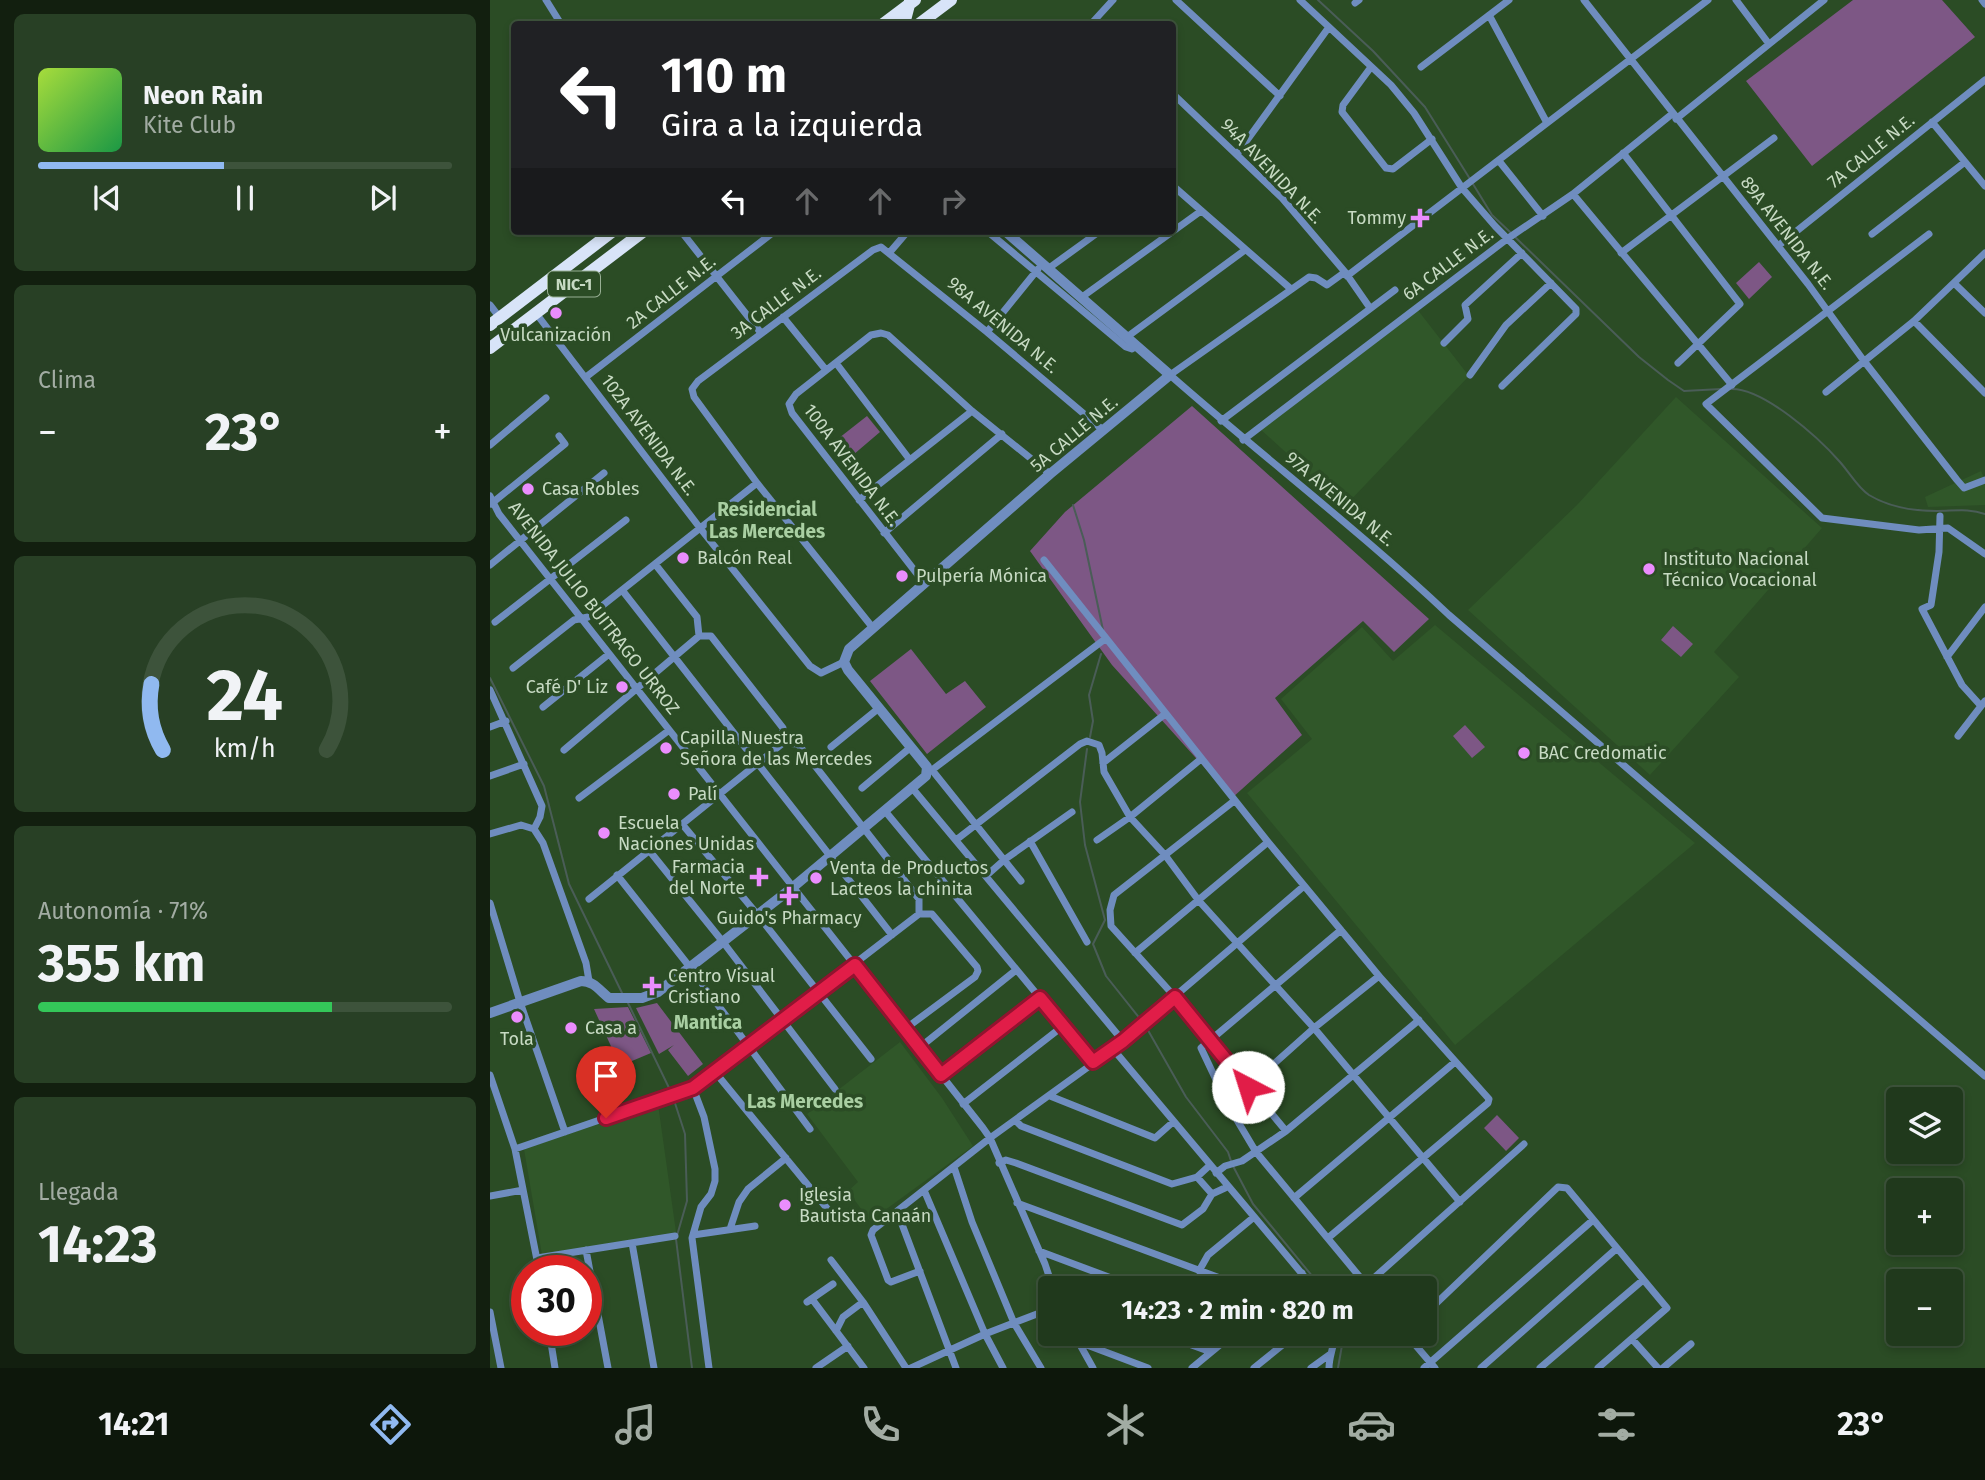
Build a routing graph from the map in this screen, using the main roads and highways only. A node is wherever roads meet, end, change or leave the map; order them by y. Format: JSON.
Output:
{"nodes":[{"id":1,"x":951,"y":0,"type":"edge"},
{"id":2,"x":909,"y":1,"type":"edge"},
{"id":3,"x":889,"y":21,"type":"edge"},
{"id":4,"x":905,"y":21,"type":"edge"},
{"id":5,"x":923,"y":21,"type":"edge"},
{"id":6,"x":608,"y":235,"type":"edge"},
{"id":7,"x":639,"y":235,"type":"edge"},
{"id":8,"x":495,"y":322,"type":"edge"},
{"id":9,"x":490,"y":348,"type":"edge"}],
"edges":[{"from":1,"to":5,"type":"highway"},
{"from":2,"to":3,"type":"highway"},
{"from":2,"to":4,"type":"highway"},
{"from":6,"to":8,"type":"highway","number":"NIC-1"},
{"from":7,"to":9,"type":"highway","number":"NIC-1"}]}
